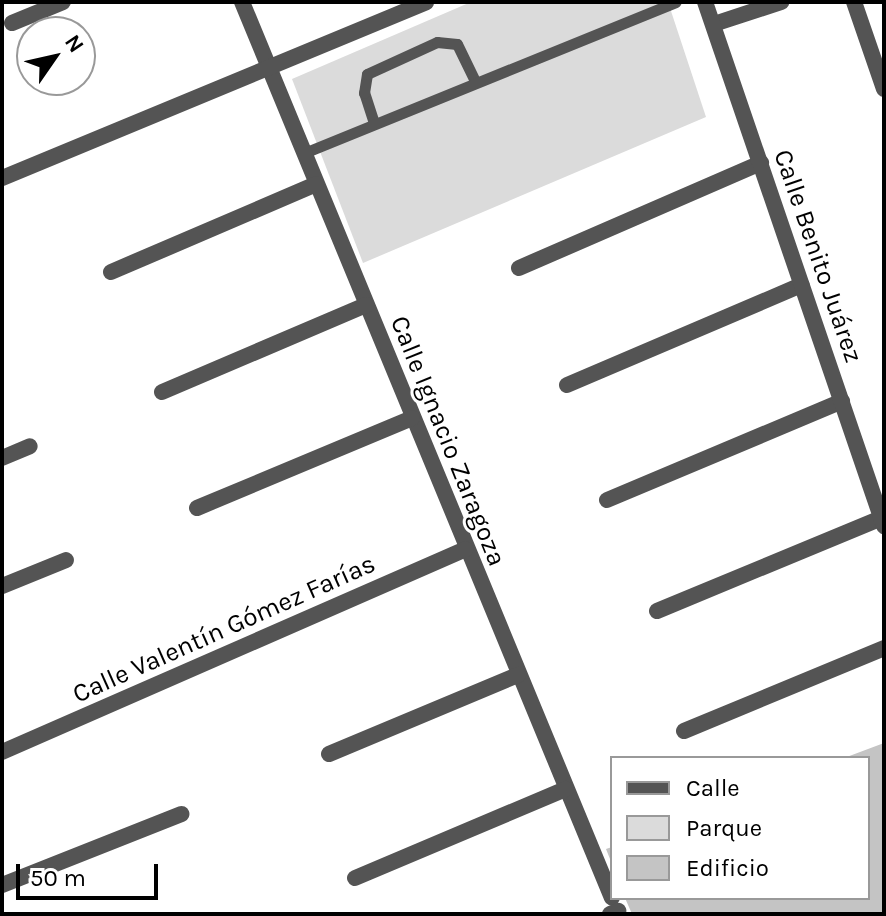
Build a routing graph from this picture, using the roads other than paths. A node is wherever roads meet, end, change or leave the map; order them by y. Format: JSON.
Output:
{"nodes":[{"id":1,"x":63,"y":2,"type":"edge"},
{"id":2,"x":242,"y":2,"type":"edge"},
{"id":3,"x":426,"y":2,"type":"edge"},
{"id":4,"x":675,"y":2,"type":"edge"},
{"id":5,"x":705,"y":2,"type":"edge"},
{"id":6,"x":781,"y":2,"type":"edge"},
{"id":7,"x":854,"y":2,"type":"edge"},
{"id":8,"x":655,"y":6,"type":"edge"},
{"id":9,"x":12,"y":23,"type":"dead end"},
{"id":10,"x":714,"y":24,"type":"junction"},
{"id":11,"x":272,"y":68,"type":"junction"},
{"id":12,"x":475,"y":81,"type":"junction"},
{"id":13,"x":884,"y":89,"type":"edge"},
{"id":14,"x":374,"y":123,"type":"junction"},
{"id":15,"x":304,"y":153,"type":"junction"},
{"id":16,"x":761,"y":163,"type":"junction"},
{"id":17,"x":2,"y":178,"type":"edge"},
{"id":18,"x":316,"y":184,"type":"junction"},
{"id":19,"x":519,"y":268,"type":"dead end"},
{"id":20,"x":111,"y":272,"type":"dead end"},
{"id":21,"x":802,"y":285,"type":"junction"},
{"id":22,"x":366,"y":305,"type":"junction"},
{"id":23,"x":567,"y":385,"type":"dead end"},
{"id":24,"x":162,"y":392,"type":"dead end"},
{"id":25,"x":842,"y":401,"type":"junction"},
{"id":26,"x":412,"y":418,"type":"junction"},
{"id":27,"x":30,"y":446,"type":"dead end"},
{"id":28,"x":2,"y":458,"type":"edge"},
{"id":29,"x":607,"y":500,"type":"dead end"},
{"id":30,"x":197,"y":508,"type":"dead end"},
{"id":31,"x":883,"y":522,"type":"edge"},
{"id":32,"x":466,"y":549,"type":"junction"},
{"id":33,"x":66,"y":560,"type":"dead end"},
{"id":34,"x":2,"y":586,"type":"edge"},
{"id":35,"x":657,"y":611,"type":"dead end"},
{"id":36,"x":884,"y":648,"type":"edge"},
{"id":37,"x":518,"y":675,"type":"junction"},
{"id":38,"x":684,"y":731,"type":"dead end"},
{"id":39,"x":2,"y":752,"type":"edge"},
{"id":40,"x":329,"y":754,"type":"dead end"},
{"id":41,"x":566,"y":789,"type":"junction"},
{"id":42,"x":181,"y":814,"type":"dead end"},
{"id":43,"x":605,"y":861,"type":"edge"},
{"id":44,"x":355,"y":878,"type":"dead end"},
{"id":45,"x":2,"y":885,"type":"edge"},
{"id":46,"x":610,"y":887,"type":"edge"}],
"edges":[{"from":1,"to":9,"type":"street"},
{"from":2,"to":11,"type":"street","name":"Calle Ignacio Zaragoza"},
{"from":3,"to":11,"type":"street"},
{"from":4,"to":8,"type":"lane"},
{"from":5,"to":10,"type":"street","name":"Calle Benito Juárez"},
{"from":6,"to":10,"type":"street"},
{"from":7,"to":13,"type":"street"},
{"from":8,"to":12,"type":"lane"},
{"from":10,"to":16,"type":"street","name":"Calle Benito Juárez"},
{"from":11,"to":15,"type":"street","name":"Calle Ignacio Zaragoza"},
{"from":11,"to":17,"type":"street"},
{"from":12,"to":14,"type":"lane"},
{"from":12,"to":14,"type":"lane"},
{"from":14,"to":15,"type":"lane"},
{"from":15,"to":18,"type":"street","name":"Calle Ignacio Zaragoza"},
{"from":16,"to":19,"type":"street"},
{"from":16,"to":21,"type":"street","name":"Calle Benito Juárez"},
{"from":18,"to":20,"type":"street"},
{"from":18,"to":22,"type":"street","name":"Calle Ignacio Zaragoza"},
{"from":21,"to":23,"type":"street"},
{"from":21,"to":25,"type":"street","name":"Calle Benito Juárez"},
{"from":22,"to":24,"type":"street"},
{"from":22,"to":26,"type":"street","name":"Calle Ignacio Zaragoza"},
{"from":25,"to":29,"type":"street"},
{"from":25,"to":31,"type":"street","name":"Calle Benito Juárez"},
{"from":26,"to":30,"type":"street"},
{"from":26,"to":32,"type":"street","name":"Calle Ignacio Zaragoza"},
{"from":27,"to":28,"type":"street"},
{"from":31,"to":35,"type":"street"},
{"from":32,"to":37,"type":"street","name":"Calle Ignacio Zaragoza"},
{"from":32,"to":39,"type":"street","name":"Calle Valentín Gómez Farías"},
{"from":33,"to":34,"type":"street"},
{"from":36,"to":38,"type":"street"},
{"from":37,"to":40,"type":"street"},
{"from":37,"to":41,"type":"street","name":"Calle Ignacio Zaragoza"},
{"from":41,"to":43,"type":"street","name":"Calle Ignacio Zaragoza"},
{"from":41,"to":44,"type":"street"},
{"from":42,"to":45,"type":"street"},
{"from":43,"to":46,"type":"street","name":"Calle Ignacio Zaragoza"}]}
